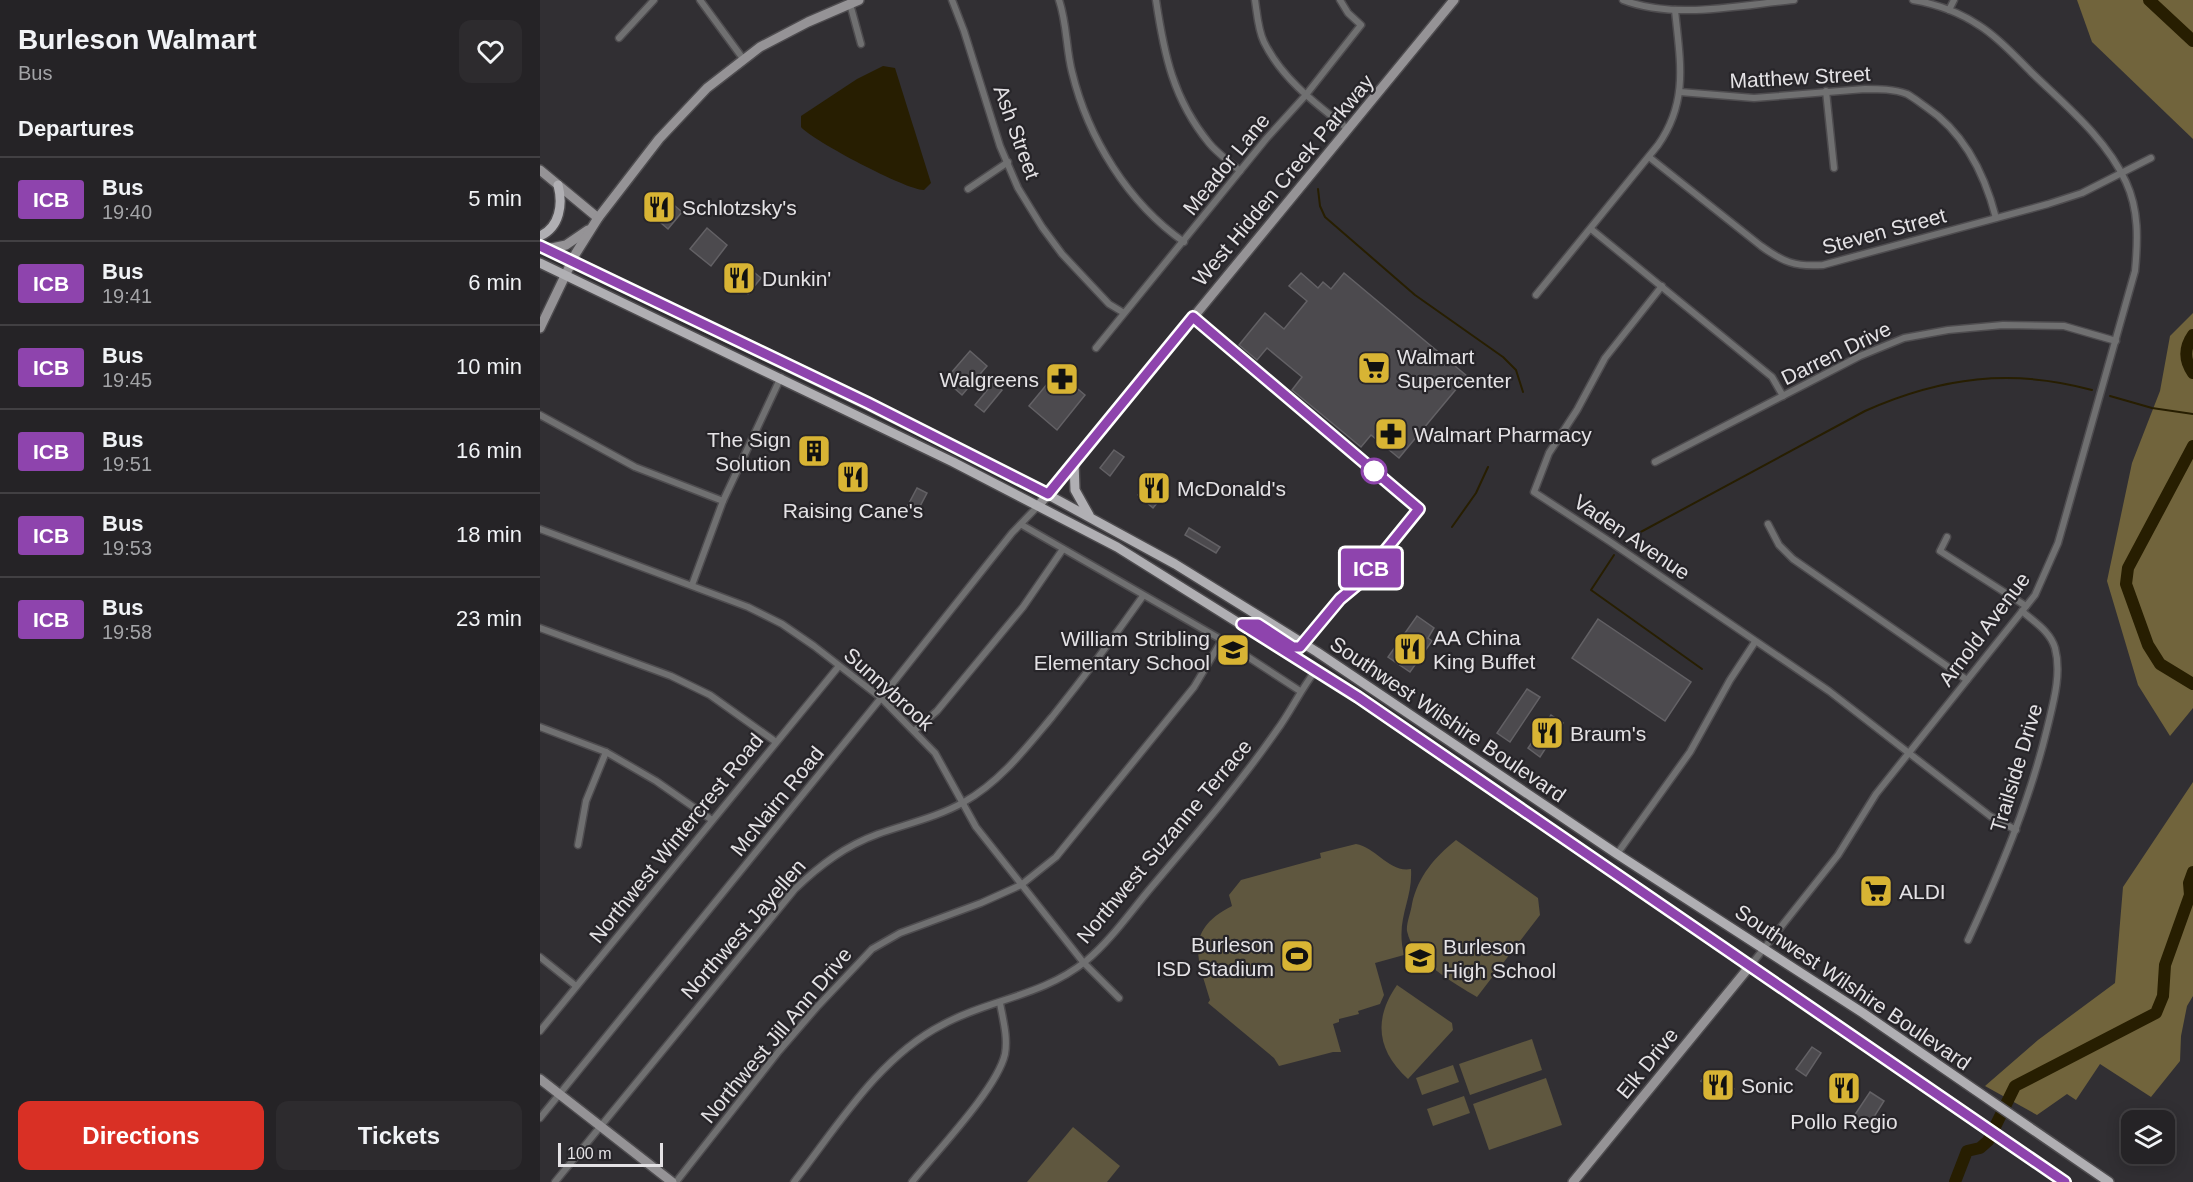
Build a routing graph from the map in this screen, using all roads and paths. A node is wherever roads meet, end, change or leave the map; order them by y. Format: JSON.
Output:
{"nodes":[{"id":1,"x":654,"y":0,"type":"edge"},
{"id":2,"x":700,"y":0,"type":"edge"},
{"id":3,"x":859,"y":0,"type":"edge"},
{"id":4,"x":952,"y":0,"type":"edge"},
{"id":5,"x":1059,"y":0,"type":"edge"},
{"id":6,"x":1156,"y":0,"type":"edge"},
{"id":7,"x":1255,"y":0,"type":"edge"},
{"id":8,"x":1340,"y":0,"type":"edge"},
{"id":9,"x":1454,"y":0,"type":"edge"},
{"id":10,"x":1623,"y":0,"type":"edge"},
{"id":11,"x":1794,"y":0,"type":"edge"},
{"id":12,"x":1913,"y":0,"type":"edge"},
{"id":13,"x":1954,"y":0,"type":"edge"},
{"id":14,"x":1768,"y":1,"type":"edge"},
{"id":15,"x":850,"y":4,"type":"junction"},
{"id":16,"x":1675,"y":10,"type":"junction"},
{"id":17,"x":1949,"y":10,"type":"junction"},
{"id":18,"x":619,"y":38,"type":"dead end"},
{"id":19,"x":861,"y":44,"type":"dead end"},
{"id":20,"x":744,"y":60,"type":"junction"},
{"id":21,"x":1826,"y":91,"type":"junction"},
{"id":22,"x":1680,"y":92,"type":"junction"},
{"id":23,"x":1305,"y":96,"type":"junction"},
{"id":24,"x":1348,"y":129,"type":"junction"},
{"id":25,"x":1649,"y":156,"type":"junction"},
{"id":26,"x":2151,"y":158,"type":"dead end"},
{"id":27,"x":1008,"y":162,"type":"junction"},
{"id":28,"x":1834,"y":168,"type":"dead end"},
{"id":29,"x":540,"y":170,"type":"edge"},
{"id":30,"x":1240,"y":171,"type":"junction"},
{"id":31,"x":2122,"y":174,"type":"junction"},
{"id":32,"x":558,"y":185,"type":"junction"},
{"id":33,"x":968,"y":189,"type":"dead end"},
{"id":34,"x":1996,"y":218,"type":"junction"},
{"id":35,"x":596,"y":221,"type":"junction"},
{"id":36,"x":1591,"y":228,"type":"junction"},
{"id":37,"x":540,"y":236,"type":"edge"},
{"id":38,"x":1184,"y":242,"type":"junction"},
{"id":39,"x":544,"y":248,"type":"edge"},
{"id":40,"x":572,"y":261,"type":"junction"},
{"id":41,"x":540,"y":263,"type":"edge"},
{"id":42,"x":566,"y":276,"type":"junction"},
{"id":43,"x":1662,"y":286,"type":"junction"},
{"id":44,"x":1536,"y":295,"type":"dead end"},
{"id":45,"x":1124,"y":313,"type":"junction"},
{"id":46,"x":540,"y":328,"type":"edge"},
{"id":47,"x":2116,"y":341,"type":"junction"},
{"id":48,"x":1096,"y":348,"type":"dead end"},
{"id":49,"x":781,"y":377,"type":"junction"},
{"id":50,"x":1783,"y":396,"type":"junction"},
{"id":51,"x":540,"y":416,"type":"edge"},
{"id":52,"x":1074,"y":462,"type":"junction"},
{"id":53,"x":1655,"y":462,"type":"dead end"},
{"id":54,"x":1048,"y":494,"type":"junction"},
{"id":55,"x":723,"y":501,"type":"junction"},
{"id":56,"x":1039,"y":505,"type":"junction"},
{"id":57,"x":1090,"y":517,"type":"junction"},
{"id":58,"x":1768,"y":524,"type":"dead end"},
{"id":59,"x":1022,"y":525,"type":"junction"},
{"id":60,"x":540,"y":529,"type":"edge"},
{"id":61,"x":1947,"y":537,"type":"dead end"},
{"id":62,"x":1064,"y":549,"type":"junction"},
{"id":63,"x":692,"y":585,"type":"junction"},
{"id":64,"x":1143,"y":596,"type":"junction"},
{"id":65,"x":2024,"y":608,"type":"junction"},
{"id":66,"x":1242,"y":624,"type":"junction"},
{"id":67,"x":540,"y":628,"type":"edge"},
{"id":68,"x":1222,"y":640,"type":"junction"},
{"id":69,"x":1755,"y":642,"type":"junction"},
{"id":70,"x":1304,"y":644,"type":"junction"},
{"id":71,"x":839,"y":666,"type":"junction"},
{"id":72,"x":1316,"y":670,"type":"junction"},
{"id":73,"x":1967,"y":680,"type":"junction"},
{"id":74,"x":1300,"y":691,"type":"junction"},
{"id":75,"x":881,"y":698,"type":"junction"},
{"id":76,"x":540,"y":727,"type":"edge"},
{"id":77,"x":1431,"y":728,"type":"junction"},
{"id":78,"x":914,"y":731,"type":"junction"},
{"id":79,"x":1422,"y":741,"type":"junction"},
{"id":80,"x":776,"y":742,"type":"junction"},
{"id":81,"x":606,"y":752,"type":"junction"},
{"id":82,"x":1909,"y":752,"type":"junction"},
{"id":83,"x":963,"y":803,"type":"junction"},
{"id":84,"x":712,"y":820,"type":"junction"},
{"id":85,"x":2016,"y":830,"type":"junction"},
{"id":86,"x":578,"y":845,"type":"dead end"},
{"id":87,"x":1617,"y":854,"type":"junction"},
{"id":88,"x":1021,"y":885,"type":"junction"},
{"id":89,"x":1968,"y":940,"type":"dead end"},
{"id":90,"x":1763,"y":948,"type":"junction"},
{"id":91,"x":540,"y":957,"type":"edge"},
{"id":92,"x":1083,"y":962,"type":"junction"},
{"id":93,"x":1750,"y":966,"type":"junction"},
{"id":94,"x":576,"y":986,"type":"junction"},
{"id":95,"x":1119,"y":998,"type":"dead end"},
{"id":96,"x":1000,"y":1004,"type":"junction"},
{"id":97,"x":540,"y":1031,"type":"edge"},
{"id":98,"x":540,"y":1079,"type":"edge"},
{"id":99,"x":559,"y":1094,"type":"junction"},
{"id":100,"x":540,"y":1118,"type":"edge"},
{"id":101,"x":599,"y":1127,"type":"junction"},
{"id":102,"x":555,"y":1182,"type":"edge"},
{"id":103,"x":674,"y":1182,"type":"edge"},
{"id":104,"x":794,"y":1182,"type":"edge"},
{"id":105,"x":912,"y":1182,"type":"edge"},
{"id":106,"x":1573,"y":1182,"type":"edge"},
{"id":107,"x":2065,"y":1182,"type":"edge"},
{"id":108,"x":2109,"y":1182,"type":"edge"}],
"edges":[{"from":1,"to":18,"type":"street"},
{"from":2,"to":20,"type":"street"},
{"from":3,"to":15,"type":"street"},
{"from":4,"to":27,"type":"street","name":"Ash Street"},
{"from":5,"to":38,"type":"street"},
{"from":6,"to":30,"type":"street"},
{"from":7,"to":23,"type":"street"},
{"from":8,"to":23,"type":"street","name":"Meador Lane"},
{"from":9,"to":24,"type":"street","name":"West Hidden Creek Parkway"},
{"from":10,"to":16,"type":"street"},
{"from":11,"to":14,"type":"street"},
{"from":12,"to":17,"type":"street","name":"Arnold Avenue"},
{"from":13,"to":17,"type":"street"},
{"from":14,"to":16,"type":"street"},
{"from":15,"to":19,"type":"street"},
{"from":15,"to":20,"type":"street"},
{"from":16,"to":22,"type":"street"},
{"from":17,"to":31,"type":"street","name":"Arnold Avenue"},
{"from":20,"to":35,"type":"street"},
{"from":21,"to":22,"type":"street","name":"Matthew Street"},
{"from":21,"to":28,"type":"street"},
{"from":21,"to":34,"type":"street","name":"Matthew Street"},
{"from":22,"to":25,"type":"street"},
{"from":23,"to":24,"type":"street"},
{"from":23,"to":30,"type":"street","name":"Meador Lane"},
{"from":24,"to":52,"type":"street","name":"West Hidden Creek Parkway"},
{"from":25,"to":34,"type":"street","name":"Steven Street"},
{"from":25,"to":36,"type":"street"},
{"from":26,"to":31,"type":"street","name":"Steven Street"},
{"from":27,"to":33,"type":"street"},
{"from":27,"to":45,"type":"street","name":"Ash Street"},
{"from":29,"to":32,"type":"street"},
{"from":30,"to":38,"type":"street","name":"Meador Lane"},
{"from":31,"to":34,"type":"street","name":"Steven Street"},
{"from":31,"to":47,"type":"street","name":"Arnold Avenue"},
{"from":32,"to":35,"type":"street"},
{"from":32,"to":37,"type":"main road"},
{"from":35,"to":39,"type":"street"},
{"from":35,"to":40,"type":"street"},
{"from":36,"to":43,"type":"street"},
{"from":36,"to":44,"type":"street"},
{"from":38,"to":45,"type":"street","name":"Meador Lane"},
{"from":39,"to":40,"type":"main road","name":"Southwest Wilshire Boulevard"},
{"from":40,"to":42,"type":"street"},
{"from":40,"to":54,"type":"main road","name":"Southwest Wilshire Boulevard"},
{"from":41,"to":42,"type":"main road","name":"Southwest Wilshire Boulevard"},
{"from":42,"to":46,"type":"street"},
{"from":42,"to":49,"type":"main road","name":"Southwest Wilshire Boulevard"},
{"from":43,"to":50,"type":"street"},
{"from":43,"to":69,"type":"street","name":"Vaden Avenue"},
{"from":45,"to":48,"type":"street","name":"Meador Lane"},
{"from":47,"to":50,"type":"street","name":"Darren Drive"},
{"from":47,"to":65,"type":"street","name":"Arnold Avenue"},
{"from":49,"to":55,"type":"street"},
{"from":49,"to":56,"type":"main road","name":"Southwest Wilshire Boulevard"},
{"from":50,"to":53,"type":"street","name":"Darren Drive"},
{"from":51,"to":55,"type":"street"},
{"from":52,"to":54,"type":"street","name":"West Hidden Creek Parkway"},
{"from":52,"to":57,"type":"main road"},
{"from":54,"to":56,"type":"street","name":"West Hidden Creek Parkway"},
{"from":54,"to":57,"type":"main road","name":"Southwest Wilshire Boulevard"},
{"from":55,"to":63,"type":"street"},
{"from":56,"to":59,"type":"street","name":"McNairn Road"},
{"from":56,"to":66,"type":"main road","name":"Southwest Wilshire Boulevard"},
{"from":57,"to":70,"type":"main road","name":"Southwest Wilshire Boulevard"},
{"from":58,"to":73,"type":"street"},
{"from":59,"to":62,"type":"street"},
{"from":59,"to":75,"type":"street","name":"McNairn Road"},
{"from":60,"to":63,"type":"street","name":"Sunnybrook"},
{"from":61,"to":65,"type":"street","name":"Trailside Drive"},
{"from":62,"to":64,"type":"street"},
{"from":62,"to":78,"type":"street"},
{"from":63,"to":71,"type":"street","name":"Sunnybrook"},
{"from":64,"to":68,"type":"street"},
{"from":64,"to":83,"type":"street","name":"Northwest Jayellen"},
{"from":65,"to":73,"type":"street","name":"Arnold Avenue"},
{"from":65,"to":85,"type":"street","name":"Trailside Drive"},
{"from":66,"to":70,"type":"main road"},
{"from":66,"to":72,"type":"main road","name":"Southwest Wilshire Boulevard"},
{"from":67,"to":80,"type":"street"},
{"from":68,"to":74,"type":"street"},
{"from":68,"to":88,"type":"street","name":"Northwest Jill Ann Drive"},
{"from":69,"to":82,"type":"street","name":"Vaden Avenue"},
{"from":69,"to":87,"type":"street"},
{"from":70,"to":77,"type":"main road","name":"Southwest Wilshire Boulevard"},
{"from":71,"to":75,"type":"street","name":"Sunnybrook"},
{"from":71,"to":80,"type":"street","name":"Northwest Wintercrest Road"},
{"from":72,"to":74,"type":"street","name":"Northwest Suzanne Terrace"},
{"from":72,"to":79,"type":"main road","name":"Southwest Wilshire Boulevard"},
{"from":73,"to":82,"type":"street","name":"Arnold Avenue"},
{"from":74,"to":92,"type":"street","name":"Northwest Suzanne Terrace"},
{"from":75,"to":78,"type":"street","name":"Sunnybrook"},
{"from":75,"to":99,"type":"street","name":"McNairn Road"},
{"from":76,"to":81,"type":"street"},
{"from":77,"to":79,"type":"main road"},
{"from":77,"to":87,"type":"main road","name":"Southwest Wilshire Boulevard"},
{"from":78,"to":83,"type":"street","name":"Sunnybrook"},
{"from":79,"to":93,"type":"main road","name":"Southwest Wilshire Boulevard"},
{"from":80,"to":84,"type":"street","name":"Northwest Wintercrest Road"},
{"from":81,"to":84,"type":"street"},
{"from":81,"to":86,"type":"street"},
{"from":82,"to":85,"type":"street","name":"Vaden Avenue"},
{"from":82,"to":90,"type":"street","name":"Arnold Avenue"},
{"from":83,"to":88,"type":"street","name":"Sunnybrook"},
{"from":83,"to":101,"type":"street","name":"Northwest Jayellen"},
{"from":84,"to":94,"type":"street","name":"Northwest Wintercrest Road"},
{"from":85,"to":89,"type":"street","name":"Trailside Drive"},
{"from":87,"to":90,"type":"main road","name":"Southwest Wilshire Boulevard"},
{"from":88,"to":92,"type":"street","name":"Sunnybrook"},
{"from":88,"to":103,"type":"street","name":"Northwest Jill Ann Drive"},
{"from":90,"to":93,"type":"street","name":"Arnold Avenue"},
{"from":90,"to":108,"type":"main road","name":"Southwest Wilshire Boulevard"},
{"from":91,"to":94,"type":"street"},
{"from":92,"to":95,"type":"street","name":"Sunnybrook"},
{"from":92,"to":96,"type":"street","name":"Northwest Suzanne Terrace"},
{"from":93,"to":106,"type":"street","name":"Elk Drive"},
{"from":93,"to":107,"type":"main road","name":"Southwest Wilshire Boulevard"},
{"from":94,"to":97,"type":"street","name":"Northwest Wintercrest Road"},
{"from":96,"to":104,"type":"street","name":"Northwest Suzanne Terrace"},
{"from":96,"to":105,"type":"street"},
{"from":98,"to":99,"type":"street"},
{"from":99,"to":100,"type":"street","name":"McNairn Road"},
{"from":99,"to":101,"type":"street"},
{"from":101,"to":102,"type":"street","name":"Northwest Jayellen"},
{"from":101,"to":103,"type":"street"}]}
